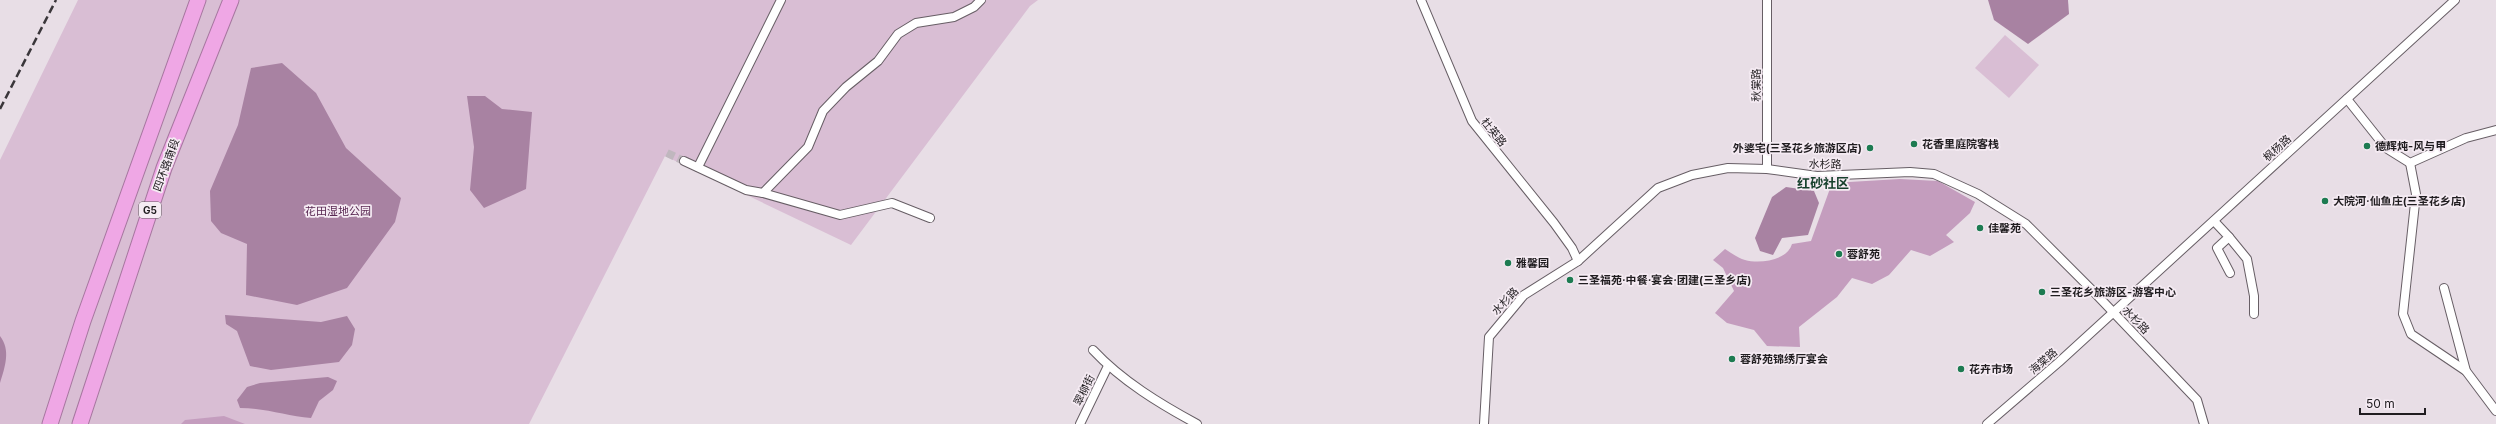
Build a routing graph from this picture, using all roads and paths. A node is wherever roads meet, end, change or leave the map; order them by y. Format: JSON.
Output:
{"nodes":[{"id":1,"x":198,"y":0,"type":"edge"},
{"id":2,"x":231,"y":0,"type":"edge"},
{"id":3,"x":781,"y":0,"type":"edge"},
{"id":4,"x":980,"y":0,"type":"edge"},
{"id":5,"x":1421,"y":0,"type":"edge"},
{"id":6,"x":1767,"y":0,"type":"edge"},
{"id":7,"x":2455,"y":0,"type":"edge"},
{"id":8,"x":2347,"y":99,"type":"junction"},
{"id":9,"x":2496,"y":130,"type":"edge"},
{"id":10,"x":684,"y":161,"type":"tunnel mouth"},
{"id":11,"x":2410,"y":163,"type":"junction"},
{"id":12,"x":698,"y":167,"type":"junction"},
{"id":13,"x":1767,"y":169,"type":"junction"},
{"id":14,"x":763,"y":193,"type":"junction"},
{"id":15,"x":930,"y":218,"type":"dead end"},
{"id":16,"x":2214,"y":221,"type":"junction"},
{"id":17,"x":2229,"y":237,"type":"junction"},
{"id":18,"x":1578,"y":261,"type":"junction"},
{"id":19,"x":2230,"y":273,"type":"dead end"},
{"id":20,"x":2444,"y":288,"type":"dead end"},
{"id":21,"x":2113,"y":312,"type":"junction"},
{"id":22,"x":2254,"y":314,"type":"dead end"},
{"id":23,"x":1093,"y":350,"type":"dead end"},
{"id":24,"x":1108,"y":366,"type":"junction"},
{"id":25,"x":2466,"y":371,"type":"junction"},
{"id":26,"x":2496,"y":411,"type":"edge"},
{"id":27,"x":50,"y":424,"type":"edge"},
{"id":28,"x":80,"y":424,"type":"edge"},
{"id":29,"x":1080,"y":424,"type":"edge"},
{"id":30,"x":1197,"y":424,"type":"edge"},
{"id":31,"x":1484,"y":424,"type":"edge"},
{"id":32,"x":1987,"y":424,"type":"edge"},
{"id":33,"x":2204,"y":424,"type":"edge"}],
"edges":[{"from":1,"to":27,"type":"highway","number":"G5"},
{"from":2,"to":28,"type":"highway","name":"四环路南段","number":"G5"},
{"from":3,"to":12,"type":"street"},
{"from":4,"to":14,"type":"street"},
{"from":5,"to":18,"type":"street","name":"杜英路"},
{"from":6,"to":13,"type":"street","name":"秋棠路"},
{"from":7,"to":8,"type":"street","name":"枫杨路"},
{"from":8,"to":11,"type":"street"},
{"from":8,"to":16,"type":"street","name":"枫杨路"},
{"from":9,"to":11,"type":"street"},
{"from":10,"to":12,"type":"street"},
{"from":11,"to":25,"type":"street"},
{"from":12,"to":14,"type":"street"},
{"from":13,"to":18,"type":"street","name":"水杉路"},
{"from":13,"to":21,"type":"street","name":"水杉路"},
{"from":14,"to":15,"type":"street"},
{"from":16,"to":17,"type":"street"},
{"from":16,"to":21,"type":"street","name":"枫杨路"},
{"from":17,"to":19,"type":"street"},
{"from":17,"to":22,"type":"street"},
{"from":18,"to":31,"type":"street","name":"水杉路"},
{"from":20,"to":25,"type":"street"},
{"from":21,"to":32,"type":"street","name":"海棠路"},
{"from":21,"to":33,"type":"street","name":"水杉路"},
{"from":23,"to":24,"type":"street"},
{"from":24,"to":29,"type":"street","name":"翠柳街"},
{"from":24,"to":30,"type":"street"},
{"from":25,"to":26,"type":"street"}]}
